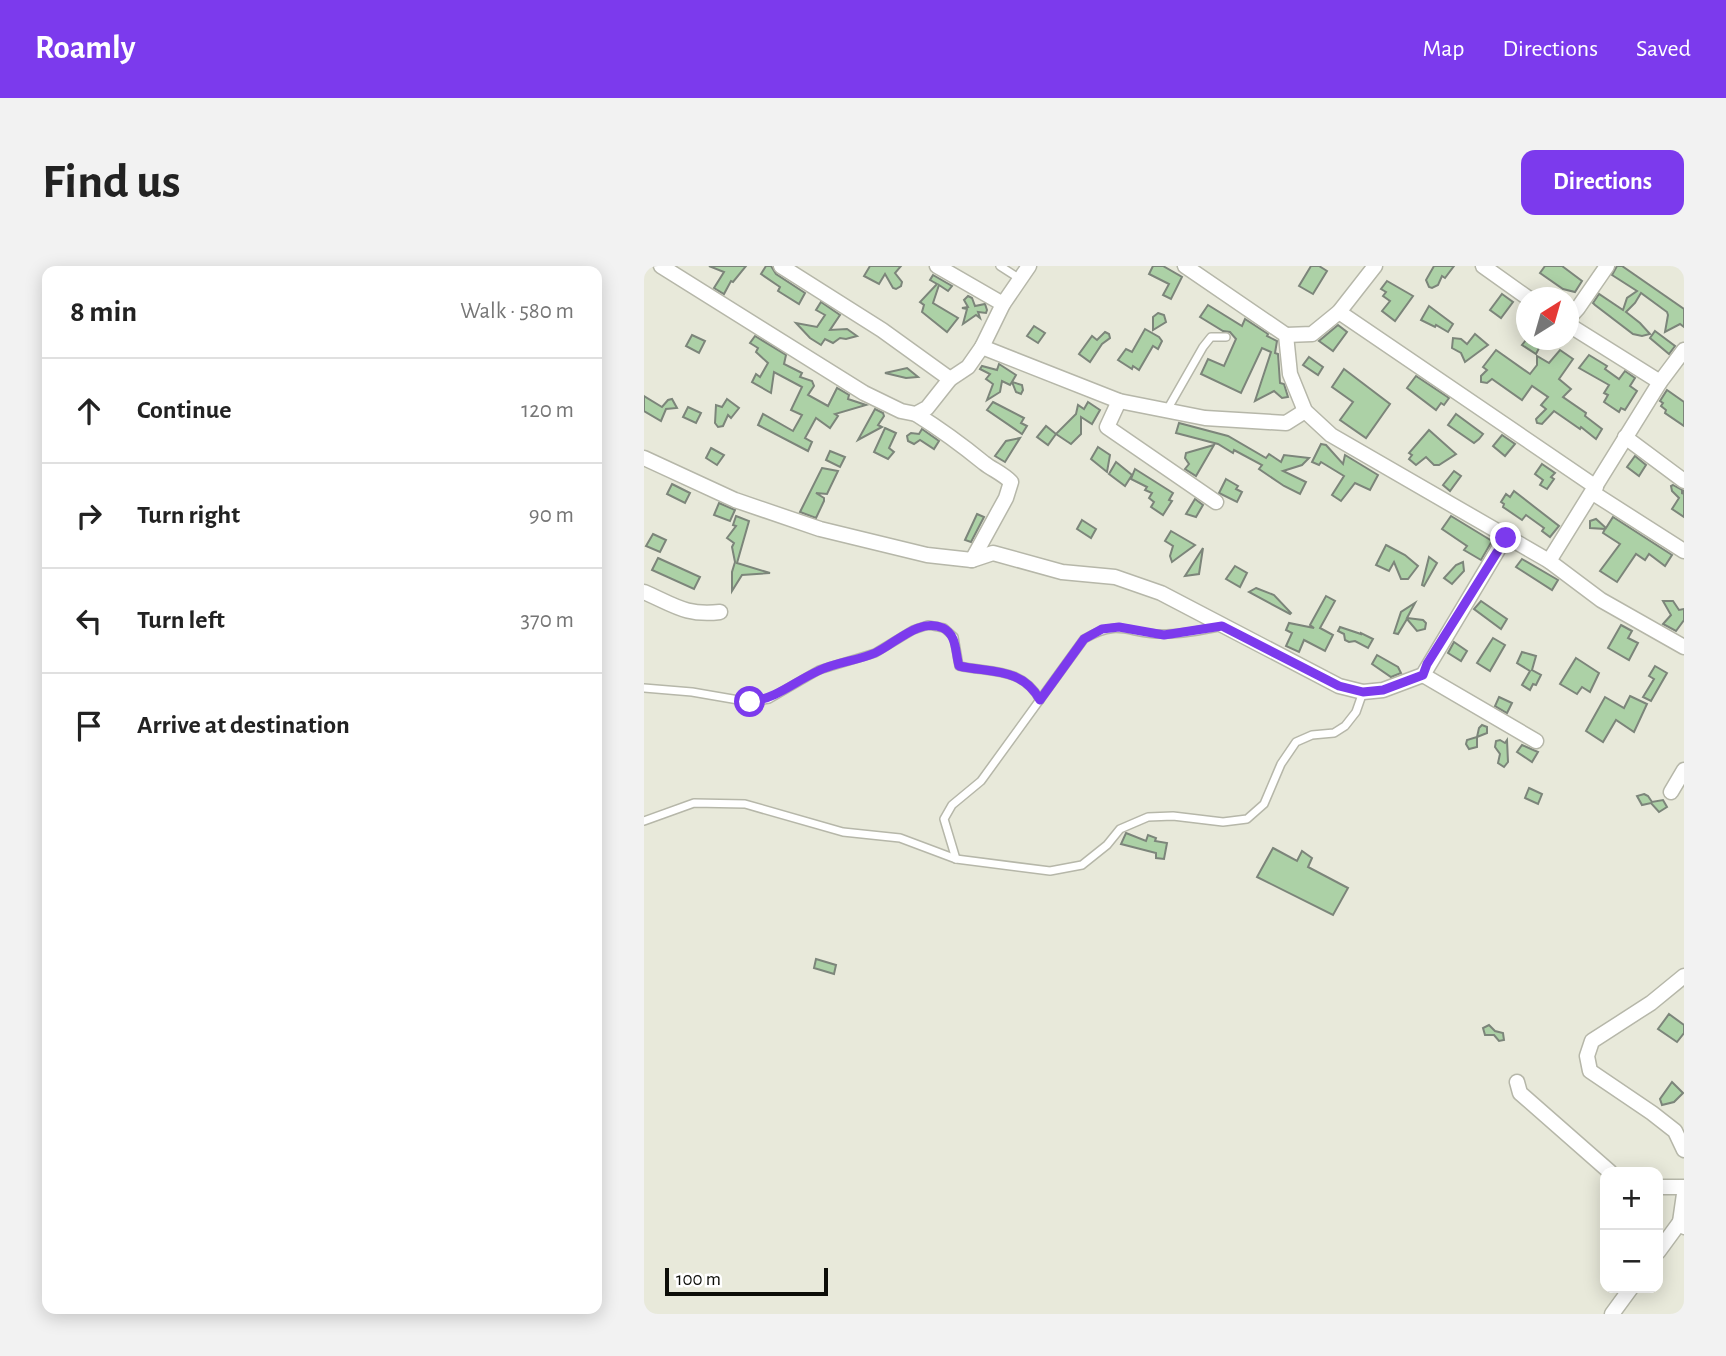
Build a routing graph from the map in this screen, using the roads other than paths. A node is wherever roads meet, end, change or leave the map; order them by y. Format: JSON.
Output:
{"nodes":[{"id":1,"x":661,"y":266,"type":"edge"},
{"id":2,"x":781,"y":266,"type":"edge"},
{"id":3,"x":937,"y":266,"type":"edge"},
{"id":4,"x":1000,"y":266,"type":"edge"},
{"id":5,"x":1029,"y":266,"type":"edge"},
{"id":6,"x":1185,"y":266,"type":"edge"},
{"id":7,"x":1375,"y":266,"type":"edge"},
{"id":8,"x":1483,"y":266,"type":"edge"},
{"id":9,"x":1607,"y":266,"type":"edge"},
{"id":10,"x":1020,"y":279,"type":"junction"},
{"id":11,"x":1516,"y":289,"type":"edge"},
{"id":12,"x":1003,"y":303,"type":"junction"},
{"id":13,"x":1579,"y":308,"type":"edge"},
{"id":14,"x":1339,"y":312,"type":"junction"},
{"id":15,"x":1579,"y":331,"type":"edge"},
{"id":16,"x":1286,"y":335,"type":"junction"},
{"id":17,"x":1226,"y":337,"type":"dead end"},
{"id":18,"x":982,"y":346,"type":"junction"},
{"id":19,"x":1684,"y":351,"type":"edge"},
{"id":20,"x":950,"y":379,"type":"junction"},
{"id":21,"x":1660,"y":382,"type":"junction"},
{"id":22,"x":1119,"y":401,"type":"junction"},
{"id":23,"x":1167,"y":410,"type":"junction"},
{"id":24,"x":1305,"y":411,"type":"junction"},
{"id":25,"x":916,"y":414,"type":"junction"},
{"id":26,"x":1625,"y":437,"type":"junction"},
{"id":27,"x":644,"y":458,"type":"edge"},
{"id":28,"x":1684,"y":481,"type":"edge"},
{"id":29,"x":1595,"y":490,"type":"junction"},
{"id":30,"x":1216,"y":502,"type":"dead end"},
{"id":31,"x":1506,"y":538,"type":"junction"},
{"id":32,"x":1684,"y":551,"type":"edge"},
{"id":33,"x":972,"y":560,"type":"junction"},
{"id":34,"x":1549,"y":561,"type":"junction"},
{"id":35,"x":644,"y":592,"type":"edge"},
{"id":36,"x":720,"y":612,"type":"dead end"},
{"id":37,"x":1222,"y":626,"type":"junction"},
{"id":38,"x":1684,"y":647,"type":"edge"},
{"id":39,"x":1423,"y":675,"type":"junction"},
{"id":40,"x":644,"y":688,"type":"edge"},
{"id":41,"x":1363,"y":692,"type":"junction"},
{"id":42,"x":1040,"y":700,"type":"junction"},
{"id":43,"x":1536,"y":741,"type":"dead end"},
{"id":44,"x":1684,"y":770,"type":"edge"},
{"id":45,"x":1671,"y":792,"type":"dead end"},
{"id":46,"x":644,"y":821,"type":"edge"},
{"id":47,"x":956,"y":859,"type":"junction"},
{"id":48,"x":1684,"y":976,"type":"edge"},
{"id":49,"x":1517,"y":1082,"type":"dead end"},
{"id":50,"x":1684,"y":1150,"type":"edge"},
{"id":51,"x":1604,"y":1167,"type":"edge"},
{"id":52,"x":1663,"y":1187,"type":"edge"},
{"id":53,"x":1684,"y":1187,"type":"edge"},
{"id":54,"x":1684,"y":1194,"type":"edge"},
{"id":55,"x":1682,"y":1225,"type":"edge"},
{"id":56,"x":1663,"y":1246,"type":"edge"},
{"id":57,"x":1627,"y":1293,"type":"edge"},
{"id":58,"x":1612,"y":1314,"type":"edge"}],
"edges":[{"from":1,"to":25,"type":"street"},
{"from":2,"to":20,"type":"street"},
{"from":3,"to":12,"type":"street"},
{"from":4,"to":10,"type":"lane"},
{"from":5,"to":10,"type":"street"},
{"from":6,"to":16,"type":"street"},
{"from":7,"to":14,"type":"street"},
{"from":8,"to":11,"type":"street"},
{"from":9,"to":13,"type":"street"},
{"from":10,"to":12,"type":"street"},
{"from":12,"to":18,"type":"street"},
{"from":14,"to":16,"type":"street"},
{"from":14,"to":29,"type":"street"},
{"from":15,"to":21,"type":"street"},
{"from":16,"to":24,"type":"street"},
{"from":17,"to":23,"type":"lane"},
{"from":18,"to":20,"type":"street"},
{"from":18,"to":22,"type":"street"},
{"from":19,"to":21,"type":"street"},
{"from":20,"to":25,"type":"street"},
{"from":21,"to":26,"type":"street"},
{"from":22,"to":23,"type":"street"},
{"from":22,"to":30,"type":"street"},
{"from":23,"to":24,"type":"street"},
{"from":24,"to":31,"type":"street"},
{"from":25,"to":33,"type":"street"},
{"from":26,"to":28,"type":"street"},
{"from":26,"to":29,"type":"street"},
{"from":27,"to":33,"type":"street"},
{"from":29,"to":32,"type":"street"},
{"from":29,"to":34,"type":"street"},
{"from":31,"to":34,"type":"street"},
{"from":31,"to":39,"type":"street"},
{"from":33,"to":37,"type":"street"},
{"from":34,"to":38,"type":"street"},
{"from":35,"to":36,"type":"street"},
{"from":37,"to":41,"type":"street"},
{"from":37,"to":42,"type":"lane"},
{"from":39,"to":41,"type":"street"},
{"from":39,"to":43,"type":"street"},
{"from":40,"to":42,"type":"lane"},
{"from":41,"to":47,"type":"lane"},
{"from":42,"to":47,"type":"lane"},
{"from":44,"to":45,"type":"street"},
{"from":46,"to":47,"type":"lane"},
{"from":48,"to":50,"type":"street"},
{"from":49,"to":51,"type":"street"},
{"from":52,"to":53,"type":"street"},
{"from":54,"to":55,"type":"street"},
{"from":55,"to":56,"type":"street"},
{"from":57,"to":58,"type":"street"}]}
